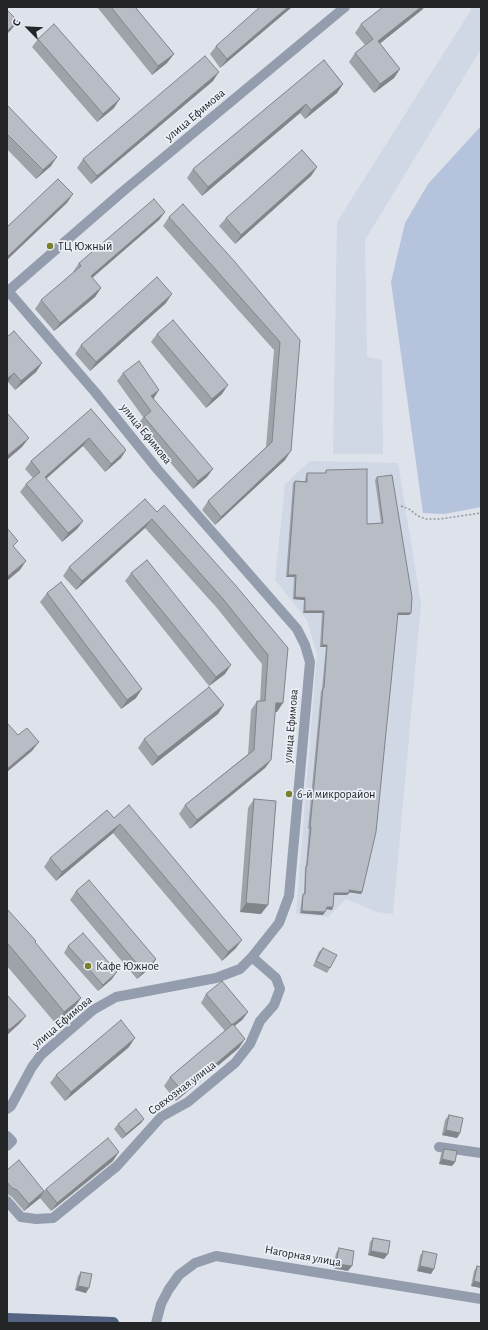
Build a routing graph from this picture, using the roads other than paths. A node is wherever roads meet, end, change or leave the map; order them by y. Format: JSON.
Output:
{"nodes":[{"id":1,"x":345,"y":7,"type":"edge"},
{"id":2,"x":8,"y":292,"type":"edge"},
{"id":3,"x":252,"y":957,"type":"junction"},
{"id":4,"x":7,"y":1109,"type":"edge"},
{"id":5,"x":7,"y":1136,"type":"edge"},
{"id":6,"x":7,"y":1146,"type":"edge"},
{"id":7,"x":439,"y":1147,"type":"dead end"},
{"id":8,"x":481,"y":1153,"type":"edge"},
{"id":9,"x":7,"y":1200,"type":"edge"},
{"id":10,"x":481,"y":1299,"type":"edge"},
{"id":11,"x":7,"y":1319,"type":"edge"},
{"id":12,"x":107,"y":1323,"type":"edge"},
{"id":13,"x":156,"y":1323,"type":"edge"}],
"edges":[{"from":1,"to":2,"type":"street","name":"улица Ефимова"},
{"from":2,"to":3,"type":"street","name":"улица Ефимова"},
{"from":3,"to":4,"type":"street","name":"улица Ефимова"},
{"from":3,"to":9,"type":"street","name":"Совхозная улица"},
{"from":5,"to":6,"type":"street"},
{"from":7,"to":8,"type":"street"},
{"from":10,"to":13,"type":"street","name":"Нагорная улица"},
{"from":11,"to":12,"type":"main road"}]}
